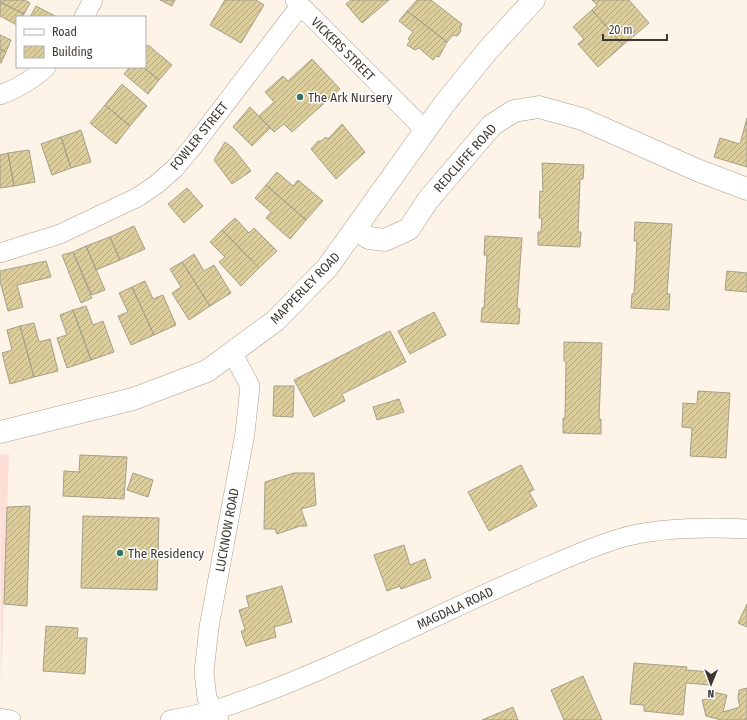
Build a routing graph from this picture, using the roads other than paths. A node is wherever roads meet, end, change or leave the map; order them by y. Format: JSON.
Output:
{"nodes":[{"id":1,"x":93,"y":0,"type":"edge"},
{"id":2,"x":534,"y":0,"type":"edge"},
{"id":3,"x":297,"y":3,"type":"edge"},
{"id":4,"x":85,"y":16,"type":"edge"},
{"id":5,"x":45,"y":68,"type":"edge"},
{"id":6,"x":0,"y":95,"type":"edge"},
{"id":7,"x":425,"y":130,"type":"junction"},
{"id":8,"x":747,"y":189,"type":"edge"},
{"id":9,"x":355,"y":230,"type":"junction"},
{"id":10,"x":0,"y":253,"type":"edge"},
{"id":11,"x":232,"y":354,"type":"junction"},
{"id":12,"x":0,"y":432,"type":"edge"},
{"id":13,"x":747,"y":529,"type":"edge"},
{"id":14,"x":216,"y":715,"type":"edge"},
{"id":15,"x":0,"y":718,"type":"edge"},
{"id":16,"x":11,"y":720,"type":"edge"},
{"id":17,"x":170,"y":720,"type":"edge"}],
"edges":[{"from":1,"to":4,"type":"street"},
{"from":2,"to":7,"type":"street","name":"MAPPERLEY ROAD"},
{"from":3,"to":7,"type":"street","name":"VICKERS STREET"},
{"from":3,"to":10,"type":"street","name":"FOWLER STREET"},
{"from":5,"to":6,"type":"street"},
{"from":7,"to":9,"type":"street","name":"MAPPERLEY ROAD"},
{"from":8,"to":9,"type":"street","name":"REDCLIFFE ROAD"},
{"from":9,"to":11,"type":"street","name":"MAPPERLEY ROAD"},
{"from":11,"to":12,"type":"street","name":"MAPPERLEY ROAD"},
{"from":11,"to":14,"type":"street","name":"LUCKNOW ROAD"},
{"from":13,"to":14,"type":"street","name":"MAGDALA ROAD"},
{"from":14,"to":17,"type":"street","name":"MAGDALA ROAD"},
{"from":15,"to":16,"type":"street"}]}
